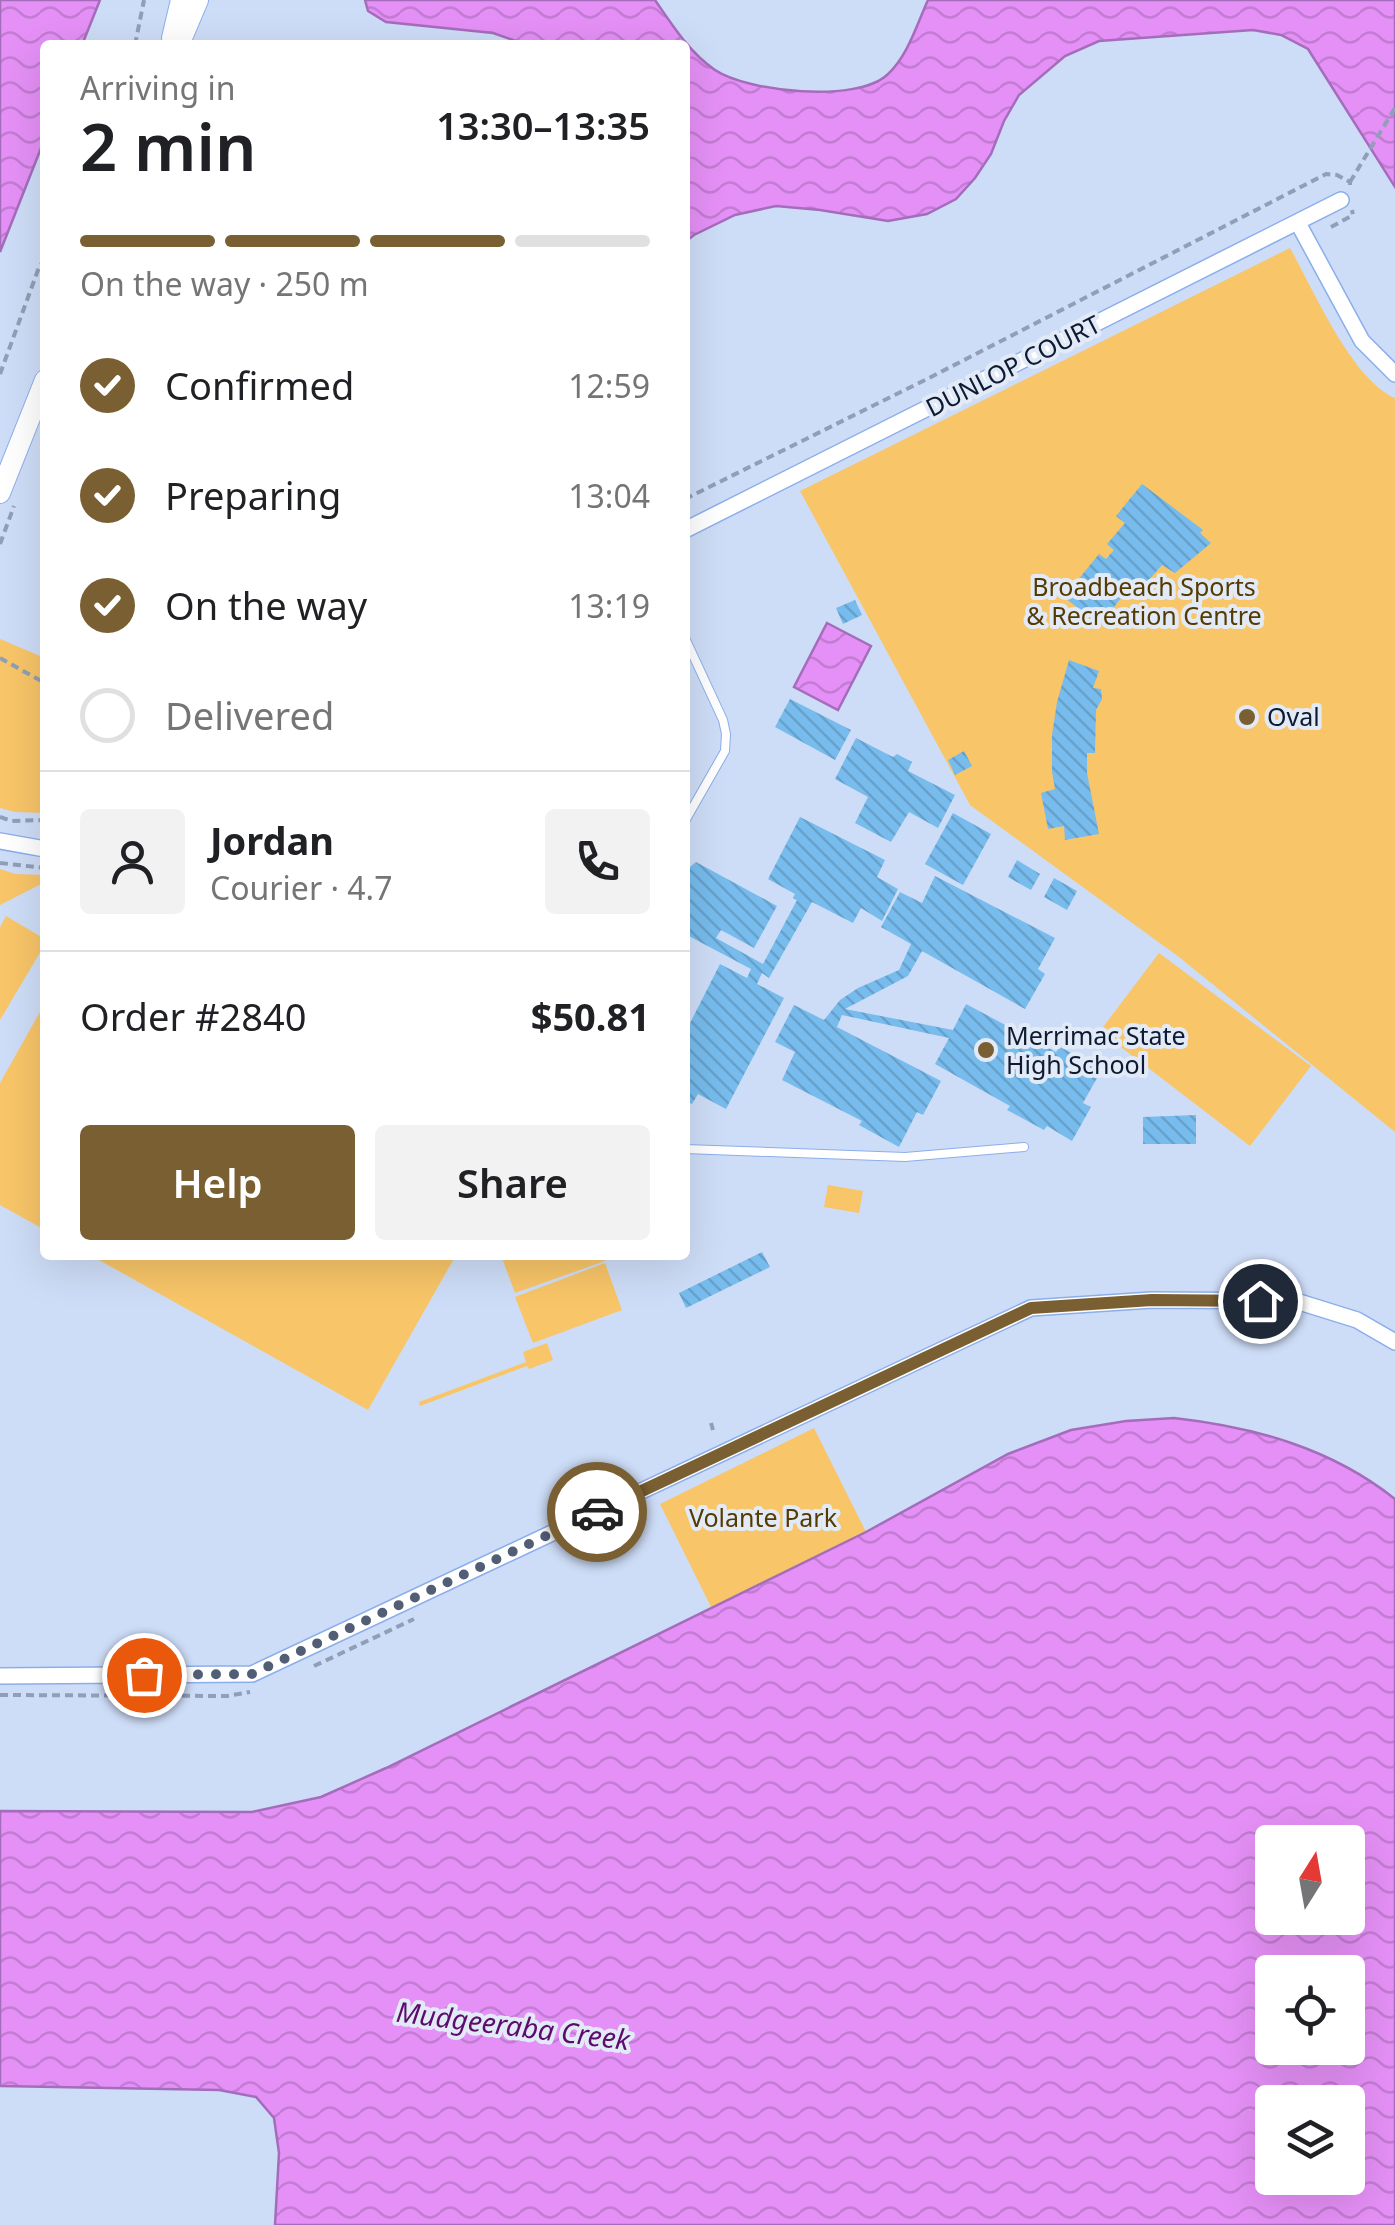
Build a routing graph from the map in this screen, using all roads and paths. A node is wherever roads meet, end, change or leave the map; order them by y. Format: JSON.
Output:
{"nodes":[{"id":1,"x":144,"y":0,"type":"edge"},
{"id":2,"x":181,"y":0,"type":"edge"},
{"id":3,"x":198,"y":0,"type":"edge"},
{"id":4,"x":137,"y":40,"type":"edge"},
{"id":5,"x":171,"y":40,"type":"edge"},
{"id":6,"x":180,"y":40,"type":"edge"},
{"id":7,"x":1395,"y":108,"type":"edge"},
{"id":8,"x":1354,"y":175,"type":"dead end"},
{"id":9,"x":1340,"y":200,"type":"dead end"},
{"id":10,"x":1298,"y":223,"type":"junction"},
{"id":11,"x":1331,"y":227,"type":"dead end"},
{"id":12,"x":40,"y":266,"type":"edge"},
{"id":13,"x":0,"y":374,"type":"edge"},
{"id":14,"x":1395,"y":374,"type":"edge"},
{"id":15,"x":40,"y":393,"type":"edge"},
{"id":16,"x":0,"y":493,"type":"edge"},
{"id":17,"x":690,"y":497,"type":"edge"},
{"id":18,"x":690,"y":527,"type":"edge"},
{"id":19,"x":690,"y":649,"type":"edge"},
{"id":20,"x":0,"y":658,"type":"edge"},
{"id":21,"x":40,"y":680,"type":"edge"},
{"id":22,"x":690,"y":812,"type":"edge"},
{"id":23,"x":0,"y":817,"type":"edge"},
{"id":24,"x":40,"y":820,"type":"edge"},
{"id":25,"x":0,"y":840,"type":"edge"},
{"id":26,"x":40,"y":848,"type":"edge"},
{"id":27,"x":0,"y":863,"type":"edge"},
{"id":28,"x":40,"y":867,"type":"edge"},
{"id":29,"x":1024,"y":1147,"type":"dead end"},
{"id":30,"x":690,"y":1149,"type":"edge"},
{"id":31,"x":1395,"y":1342,"type":"edge"},
{"id":32,"x":711,"y":1422,"type":"dead end"},
{"id":33,"x":713,"y":1430,"type":"dead end"},
{"id":34,"x":0,"y":1676,"type":"edge"}],
"edges":[{"from":1,"to":4,"type":"path"},
{"from":2,"to":5,"type":"street"},
{"from":3,"to":6,"type":"street"},
{"from":7,"to":8,"type":"path"},
{"from":9,"to":10,"type":"street","name":"DUNLOP COURT"},
{"from":10,"to":14,"type":"street"},
{"from":10,"to":18,"type":"street","name":"DUNLOP COURT"},
{"from":11,"to":17,"type":"path"},
{"from":12,"to":13,"type":"path"},
{"from":15,"to":16,"type":"street"},
{"from":19,"to":22,"type":"lane"},
{"from":20,"to":21,"type":"path"},
{"from":23,"to":24,"type":"path"},
{"from":25,"to":26,"type":"street"},
{"from":27,"to":28,"type":"path"},
{"from":29,"to":30,"type":"lane"},
{"from":31,"to":34,"type":"street"},
{"from":32,"to":33,"type":"path"}]}
